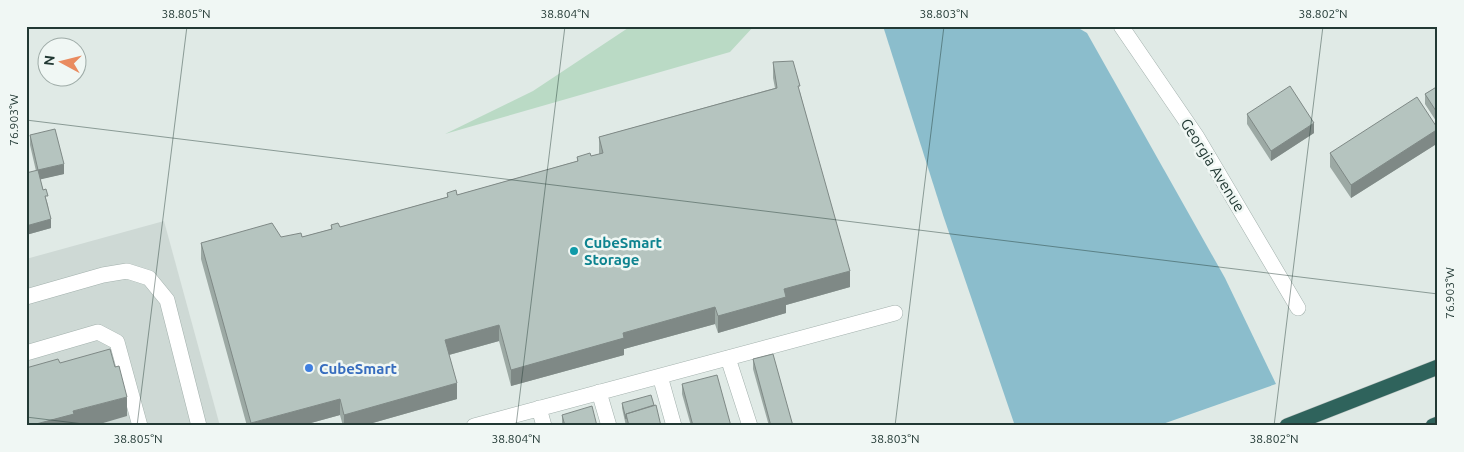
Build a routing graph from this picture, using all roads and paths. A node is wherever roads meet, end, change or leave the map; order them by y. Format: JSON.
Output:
{"nodes":[{"id":1,"x":1120,"y":26,"type":"edge"},
{"id":2,"x":26,"y":297,"type":"edge"},
{"id":3,"x":1298,"y":308,"type":"dead end"},
{"id":4,"x":895,"y":313,"type":"dead end"},
{"id":5,"x":26,"y":353,"type":"edge"},
{"id":6,"x":728,"y":358,"type":"junction"},
{"id":7,"x":1438,"y":367,"type":"edge"},
{"id":8,"x":660,"y":376,"type":"junction"},
{"id":9,"x":599,"y":392,"type":"junction"},
{"id":10,"x":539,"y":408,"type":"junction"},
{"id":11,"x":1438,"y":424,"type":"edge"},
{"id":12,"x":140,"y":426,"type":"edge"},
{"id":13,"x":199,"y":426,"type":"edge"},
{"id":14,"x":474,"y":426,"type":"edge"},
{"id":15,"x":544,"y":426,"type":"edge"},
{"id":16,"x":609,"y":426,"type":"edge"},
{"id":17,"x":674,"y":426,"type":"edge"},
{"id":18,"x":750,"y":426,"type":"edge"},
{"id":19,"x":1287,"y":426,"type":"edge"},
{"id":20,"x":1433,"y":426,"type":"edge"}],
"edges":[{"from":1,"to":3,"type":"street","name":"Georgia Avenue"},
{"from":2,"to":13,"type":"street"},
{"from":4,"to":6,"type":"street"},
{"from":5,"to":12,"type":"street"},
{"from":6,"to":8,"type":"street"},
{"from":6,"to":18,"type":"street"},
{"from":7,"to":19,"type":"highway"},
{"from":8,"to":9,"type":"street"},
{"from":8,"to":17,"type":"street"},
{"from":9,"to":10,"type":"street"},
{"from":9,"to":16,"type":"street"},
{"from":10,"to":14,"type":"street"},
{"from":10,"to":15,"type":"street"},
{"from":11,"to":20,"type":"highway"}]}
